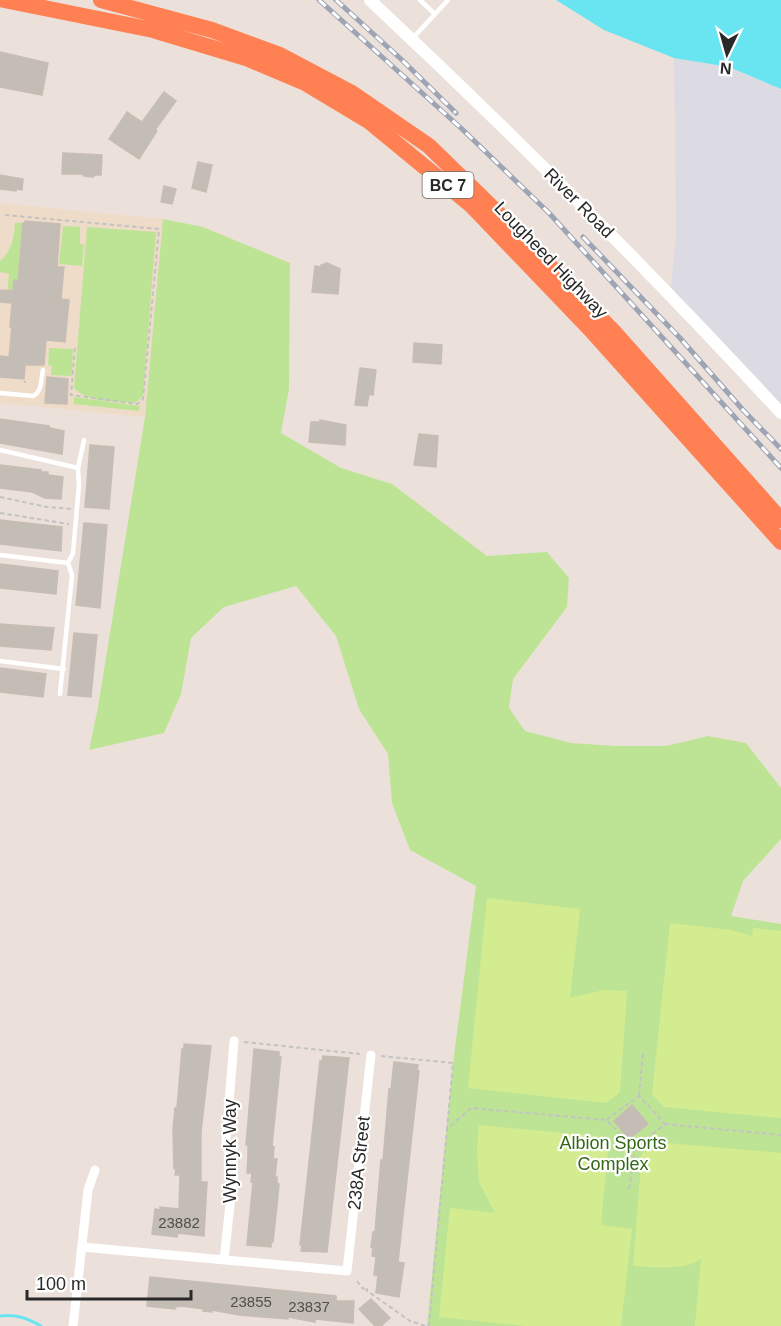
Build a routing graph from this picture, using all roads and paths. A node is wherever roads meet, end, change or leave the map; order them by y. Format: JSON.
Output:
{"nodes":[{"id":1,"x":4,"y":0,"type":"edge"},
{"id":2,"x":101,"y":0,"type":"edge"},
{"id":3,"x":370,"y":0,"type":"edge"},
{"id":4,"x":420,"y":0,"type":"edge"},
{"id":5,"x":448,"y":0,"type":"edge"},
{"id":6,"x":435,"y":14,"type":"junction"},
{"id":7,"x":412,"y":39,"type":"junction"},
{"id":8,"x":5,"y":215,"type":"dead end"},
{"id":9,"x":75,"y":347,"type":"dead end"},
{"id":10,"x":43,"y":370,"type":"dead end"},
{"id":11,"x":0,"y":393,"type":"edge"},
{"id":12,"x":781,"y":413,"type":"edge"},
{"id":13,"x":84,"y":440,"type":"dead end"},
{"id":14,"x":0,"y":450,"type":"edge"},
{"id":15,"x":78,"y":468,"type":"junction"},
{"id":16,"x":0,"y":497,"type":"edge"},
{"id":17,"x":0,"y":513,"type":"edge"},
{"id":18,"x":781,"y":520,"type":"edge"},
{"id":19,"x":781,"y":542,"type":"edge"},
{"id":20,"x":0,"y":555,"type":"edge"},
{"id":21,"x":68,"y":563,"type":"junction"},
{"id":22,"x":0,"y":661,"type":"edge"},
{"id":23,"x":64,"y":669,"type":"junction"},
{"id":24,"x":60,"y":694,"type":"dead end"},
{"id":25,"x":234,"y":1041,"type":"dead end"},
{"id":26,"x":255,"y":1044,"type":"dead end"},
{"id":27,"x":352,"y":1053,"type":"dead end"},
{"id":28,"x":643,"y":1053,"type":"dead end"},
{"id":29,"x":371,"y":1055,"type":"dead end"},
{"id":30,"x":392,"y":1057,"type":"dead end"},
{"id":31,"x":639,"y":1096,"type":"junction"},
{"id":32,"x":606,"y":1120,"type":"junction"},
{"id":33,"x":664,"y":1124,"type":"junction"},
{"id":34,"x":447,"y":1128,"type":"junction"},
{"id":35,"x":781,"y":1135,"type":"edge"},
{"id":36,"x":635,"y":1148,"type":"junction"},
{"id":37,"x":95,"y":1170,"type":"dead end"},
{"id":38,"x":629,"y":1189,"type":"dead end"},
{"id":39,"x":82,"y":1247,"type":"junction"},
{"id":40,"x":224,"y":1260,"type":"junction"},
{"id":41,"x":357,"y":1281,"type":"dead end"},
{"id":42,"x":73,"y":1326,"type":"edge"},
{"id":43,"x":427,"y":1326,"type":"edge"}],
"edges":[{"from":1,"to":19,"type":"highway","name":"Lougheed Highway","number":"BC 7"},
{"from":2,"to":18,"type":"highway","name":"Lougheed Highway","number":"BC 7"},
{"from":3,"to":7,"type":"street","name":"River Road"},
{"from":4,"to":6,"type":"lane"},
{"from":5,"to":6,"type":"lane"},
{"from":6,"to":7,"type":"lane"},
{"from":7,"to":12,"type":"street","name":"River Road"},
{"from":8,"to":9,"type":"path"},
{"from":10,"to":11,"type":"lane"},
{"from":13,"to":15,"type":"lane"},
{"from":14,"to":15,"type":"lane"},
{"from":15,"to":21,"type":"lane"},
{"from":16,"to":17,"type":"path"},
{"from":20,"to":21,"type":"lane"},
{"from":21,"to":23,"type":"lane"},
{"from":22,"to":23,"type":"lane"},
{"from":23,"to":24,"type":"lane"},
{"from":25,"to":40,"type":"street","name":"Wynnyk Way"},
{"from":26,"to":27,"type":"path"},
{"from":28,"to":31,"type":"path"},
{"from":29,"to":40,"type":"street","name":"238A Street"},
{"from":30,"to":34,"type":"path"},
{"from":31,"to":32,"type":"path"},
{"from":31,"to":33,"type":"path"},
{"from":32,"to":34,"type":"path"},
{"from":32,"to":36,"type":"path"},
{"from":33,"to":35,"type":"path"},
{"from":33,"to":36,"type":"path"},
{"from":34,"to":43,"type":"path"},
{"from":36,"to":38,"type":"path"},
{"from":37,"to":39,"type":"street"},
{"from":39,"to":40,"type":"street"},
{"from":39,"to":42,"type":"street"},
{"from":41,"to":43,"type":"path"}]}
